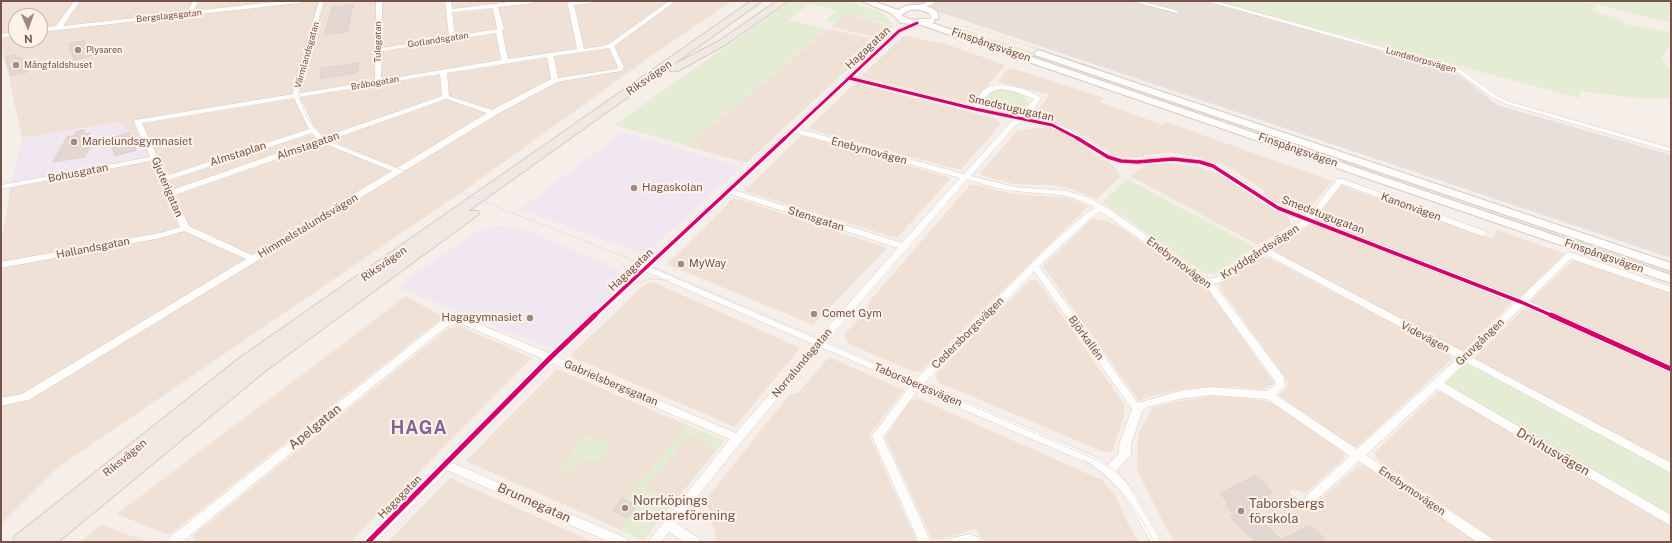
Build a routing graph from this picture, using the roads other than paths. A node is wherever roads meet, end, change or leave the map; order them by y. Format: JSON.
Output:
{"nodes":[{"id":1,"x":77,"y":1,"type":"edge"},
{"id":2,"x":196,"y":1,"type":"edge"},
{"id":3,"x":299,"y":1,"type":"edge"},
{"id":4,"x":322,"y":1,"type":"edge"},
{"id":5,"x":379,"y":1,"type":"edge"},
{"id":6,"x":448,"y":1,"type":"edge"},
{"id":7,"x":533,"y":1,"type":"edge"},
{"id":8,"x":593,"y":1,"type":"edge"},
{"id":9,"x":673,"y":1,"type":"edge"},
{"id":10,"x":743,"y":1,"type":"edge"},
{"id":11,"x":757,"y":1,"type":"edge"},
{"id":12,"x":769,"y":1,"type":"edge"},
{"id":13,"x":783,"y":1,"type":"edge"},
{"id":14,"x":865,"y":1,"type":"edge"},
{"id":15,"x":885,"y":1,"type":"edge"},
{"id":16,"x":1134,"y":1,"type":"edge"},
{"id":17,"x":1209,"y":1,"type":"edge"},
{"id":18,"x":571,"y":2,"type":"edge"},
{"id":19,"x":496,"y":6,"type":"junction"},
{"id":20,"x":911,"y":8,"type":"junction"},
{"id":21,"x":932,"y":8,"type":"edge"},
{"id":22,"x":449,"y":11,"type":"junction"},
{"id":23,"x":1176,"y":11,"type":"dead end"},
{"id":24,"x":188,"y":14,"type":"junction"},
{"id":25,"x":899,"y":16,"type":"junction"},
{"id":26,"x":920,"y":23,"type":"junction"},
{"id":27,"x":58,"y":28,"type":"junction"},
{"id":28,"x":48,"y":29,"type":"edge"},
{"id":29,"x":499,"y":31,"type":"junction"},
{"id":30,"x":897,"y":33,"type":"junction"},
{"id":31,"x":452,"y":38,"type":"junction"},
{"id":32,"x":611,"y":45,"type":"junction"},
{"id":33,"x":378,"y":50,"type":"junction"},
{"id":34,"x":581,"y":51,"type":"junction"},
{"id":35,"x":550,"y":55,"type":"junction"},
{"id":36,"x":505,"y":61,"type":"junction"},
{"id":37,"x":667,"y":69,"type":"junction"},
{"id":38,"x":443,"y":71,"type":"junction"},
{"id":39,"x":849,"y":78,"type":"junction"},
{"id":40,"x":555,"y":80,"type":"junction"},
{"id":41,"x":378,"y":82,"type":"junction"},
{"id":42,"x":296,"y":95,"type":"junction"},
{"id":43,"x":446,"y":97,"type":"junction"},
{"id":44,"x":975,"y":109,"type":"junction"},
{"id":45,"x":494,"y":113,"type":"junction"},
{"id":46,"x":1019,"y":118,"type":"junction"},
{"id":47,"x":138,"y":122,"type":"joint"},
{"id":48,"x":313,"y":130,"type":"junction"},
{"id":49,"x":793,"y":130,"type":"junction"},
{"id":50,"x":324,"y":141,"type":"junction"},
{"id":51,"x":1671,"y":150,"type":"edge"},
{"id":52,"x":155,"y":158,"type":"junction"},
{"id":53,"x":400,"y":170,"type":"junction"},
{"id":54,"x":965,"y":176,"type":"junction"},
{"id":55,"x":164,"y":179,"type":"junction"},
{"id":56,"x":1340,"y":181,"type":"joint"},
{"id":57,"x":1,"y":187,"type":"edge"},
{"id":58,"x":728,"y":191,"type":"junction"},
{"id":59,"x":169,"y":194,"type":"junction"},
{"id":60,"x":1100,"y":208,"type":"junction"},
{"id":61,"x":1310,"y":219,"type":"junction"},
{"id":62,"x":185,"y":228,"type":"junction"},
{"id":63,"x":1482,"y":232,"type":"dead end"},
{"id":64,"x":904,"y":247,"type":"junction"},
{"id":65,"x":1264,"y":250,"type":"junction"},
{"id":66,"x":254,"y":259,"type":"junction"},
{"id":67,"x":1,"y":265,"type":"edge"},
{"id":68,"x":1035,"y":266,"type":"junction"},
{"id":69,"x":1671,"y":267,"type":"edge"},
{"id":70,"x":646,"y":268,"type":"junction"},
{"id":71,"x":1671,"y":279,"type":"edge"},
{"id":72,"x":1208,"y":283,"type":"junction"},
{"id":73,"x":1671,"y":290,"type":"edge"},
{"id":74,"x":1522,"y":302,"type":"junction"},
{"id":75,"x":461,"y":320,"type":"joint"},
{"id":76,"x":819,"y":342,"type":"junction"},
{"id":77,"x":551,"y":357,"type":"junction"},
{"id":78,"x":1464,"y":358,"type":"junction"},
{"id":79,"x":1671,"y":369,"type":"edge"},
{"id":80,"x":1436,"y":383,"type":"junction"},
{"id":81,"x":917,"y":384,"type":"junction"},
{"id":82,"x":1269,"y":395,"type":"junction"},
{"id":83,"x":1,"y":402,"type":"edge"},
{"id":84,"x":1137,"y":409,"type":"junction"},
{"id":85,"x":738,"y":438,"type":"junction"},
{"id":86,"x":1359,"y":456,"type":"junction"},
{"id":87,"x":446,"y":464,"type":"junction"},
{"id":88,"x":1671,"y":468,"type":"edge"},
{"id":89,"x":1109,"y":471,"type":"junction"},
{"id":90,"x":1309,"y":500,"type":"dead end"},
{"id":91,"x":1671,"y":521,"type":"edge"},
{"id":92,"x":668,"y":526,"type":"junction"},
{"id":93,"x":22,"y":542,"type":"edge"},
{"id":94,"x":44,"y":542,"type":"edge"},
{"id":95,"x":173,"y":542,"type":"edge"},
{"id":96,"x":368,"y":542,"type":"edge"},
{"id":97,"x":622,"y":542,"type":"edge"},
{"id":98,"x":654,"y":542,"type":"edge"},
{"id":99,"x":694,"y":542,"type":"edge"},
{"id":100,"x":925,"y":542,"type":"edge"},
{"id":101,"x":956,"y":542,"type":"edge"},
{"id":102,"x":976,"y":542,"type":"edge"},
{"id":103,"x":1157,"y":542,"type":"edge"},
{"id":104,"x":1486,"y":542,"type":"edge"}],
"edges":[{"from":1,"to":27,"type":"street"},
{"from":2,"to":24,"type":"street"},
{"from":3,"to":24,"type":"street","name":"Bergslagsgatan"},
{"from":4,"to":42,"type":"street","name":"Värmlandsgatan"},
{"from":5,"to":33,"type":"street","name":"Tulegatan"},
{"from":6,"to":22,"type":"street"},
{"from":7,"to":19,"type":"street"},
{"from":8,"to":18,"type":"street"},
{"from":9,"to":32,"type":"street"},
{"from":10,"to":37,"type":"highway"},
{"from":11,"to":37,"type":"highway","name":"Riksvägen"},
{"from":12,"to":37,"type":"highway","name":"Riksvägen"},
{"from":13,"to":37,"type":"highway"},
{"from":14,"to":25,"type":"main road"},
{"from":15,"to":20,"type":"main road"},
{"from":16,"to":23,"type":"street"},
{"from":17,"to":51,"type":"street","name":"Lundatorpsvägen"},
{"from":18,"to":34,"type":"street"},
{"from":19,"to":22,"type":"street"},
{"from":19,"to":29,"type":"street"},
{"from":20,"to":21,"type":"main road","name":"Finspångsvägen"},
{"from":20,"to":25,"type":"main road"},
{"from":21,"to":26,"type":"main road"},
{"from":21,"to":69,"type":"main road","name":"Finspångsvägen"},
{"from":22,"to":31,"type":"street"},
{"from":24,"to":27,"type":"street","name":"Bergslagsgatan"},
{"from":25,"to":26,"type":"main road","name":"Finspångsvägen"},
{"from":25,"to":30,"type":"street","name":"Hagagatan"},
{"from":26,"to":30,"type":"street","name":"Hagagatan"},
{"from":26,"to":71,"type":"main road","name":"Finspångsvägen"},
{"from":27,"to":28,"type":"street","name":"Bergslagsgatan"},
{"from":29,"to":31,"type":"street","name":"Gotlandsgatan"},
{"from":29,"to":36,"type":"street"},
{"from":30,"to":39,"type":"street","name":"Hagagatan"},
{"from":31,"to":33,"type":"street","name":"Gotlandsgatan"},
{"from":32,"to":34,"type":"street","name":"Bråbogatan"},
{"from":32,"to":40,"type":"street","name":"Himmelstalundsvägen"},
{"from":33,"to":41,"type":"street","name":"Tulegatan"},
{"from":34,"to":35,"type":"street","name":"Bråbogatan"},
{"from":35,"to":36,"type":"street","name":"Bråbogatan"},
{"from":35,"to":40,"type":"street"},
{"from":36,"to":38,"type":"street","name":"Bråbogatan"},
{"from":37,"to":93,"type":"highway","name":"Riksvägen"},
{"from":37,"to":94,"type":"highway","name":"Riksvägen"},
{"from":38,"to":41,"type":"street","name":"Bråbogatan"},
{"from":38,"to":43,"type":"street"},
{"from":39,"to":44,"type":"street","name":"Smedstugugatan"},
{"from":39,"to":49,"type":"street","name":"Hagagatan"},
{"from":40,"to":45,"type":"street","name":"Himmelstalundsvägen"},
{"from":41,"to":42,"type":"street","name":"Bråbogatan"},
{"from":42,"to":47,"type":"street","name":"Bråbogatan"},
{"from":42,"to":48,"type":"street","name":"Värmlandsgatan"},
{"from":43,"to":45,"type":"street"},
{"from":43,"to":50,"type":"street","name":"Almstagatan"},
{"from":44,"to":46,"type":"street","name":"Smedstugugatan"},
{"from":44,"to":46,"type":"street","name":"Norralundsgatan"},
{"from":45,"to":53,"type":"street","name":"Himmelstalundsvägen"},
{"from":46,"to":54,"type":"street","name":"Norralundsgatan"},
{"from":46,"to":61,"type":"street","name":"Smedstugugatan"},
{"from":47,"to":52,"type":"street","name":"Gjuterigatan"},
{"from":48,"to":50,"type":"street","name":"Värmlandsgatan"},
{"from":48,"to":55,"type":"street","name":"Almstaplan"},
{"from":49,"to":54,"type":"street","name":"Enebymovägen"},
{"from":49,"to":58,"type":"street","name":"Hagagatan"},
{"from":50,"to":53,"type":"street","name":"Värmlandsgatan"},
{"from":50,"to":59,"type":"street","name":"Almstagatan"},
{"from":52,"to":55,"type":"street","name":"Gjuterigatan"},
{"from":52,"to":57,"type":"street","name":"Bohusgatan"},
{"from":53,"to":66,"type":"street","name":"Himmelstalundsvägen"},
{"from":54,"to":60,"type":"street","name":"Enebymovägen"},
{"from":54,"to":64,"type":"street","name":"Norralundsgatan"},
{"from":55,"to":59,"type":"street","name":"Gjuterigatan"},
{"from":56,"to":61,"type":"street","name":"Kryddgårdsvägen"},
{"from":56,"to":63,"type":"street","name":"Kanonvägen"},
{"from":58,"to":64,"type":"street","name":"Stensgatan"},
{"from":58,"to":70,"type":"street","name":"Hagagatan"},
{"from":59,"to":62,"type":"street","name":"Gjuterigatan"},
{"from":60,"to":68,"type":"street","name":"Cedersborgsvägen"},
{"from":60,"to":72,"type":"street","name":"Enebymovägen"},
{"from":61,"to":65,"type":"street","name":"Kryddgårdsvägen"},
{"from":61,"to":74,"type":"street","name":"Smedstugugatan"},
{"from":62,"to":66,"type":"street","name":"Gjuterigatan"},
{"from":62,"to":67,"type":"street","name":"Hallandsgatan"},
{"from":64,"to":76,"type":"street","name":"Norralundsgatan"},
{"from":65,"to":72,"type":"street","name":"Kryddgårdsvägen"},
{"from":65,"to":78,"type":"street","name":"Videvägen"},
{"from":66,"to":83,"type":"street","name":"Himmelstalundsvägen"},
{"from":68,"to":81,"type":"street","name":"Cedersborgsvägen"},
{"from":68,"to":84,"type":"street","name":"Björkallén"},
{"from":70,"to":76,"type":"street","name":"Taborsbergsvägen"},
{"from":70,"to":77,"type":"street","name":"Hagagatan"},
{"from":72,"to":82,"type":"street","name":"Enebymovägen"},
{"from":73,"to":74,"type":"street","name":"Gruvgången"},
{"from":74,"to":78,"type":"street","name":"Gruvgången"},
{"from":74,"to":79,"type":"street","name":"Smedstugugatan"},
{"from":75,"to":77,"type":"street","name":"Gabrielsbergsgatan"},
{"from":75,"to":95,"type":"street","name":"Apelgatan"},
{"from":76,"to":81,"type":"street","name":"Taborsbergsvägen"},
{"from":76,"to":85,"type":"street","name":"Norralundsgatan"},
{"from":77,"to":85,"type":"street","name":"Gabrielsbergsgatan"},
{"from":77,"to":87,"type":"street","name":"Hagagatan"},
{"from":78,"to":80,"type":"street","name":"Gruvgången"},
{"from":78,"to":88,"type":"street","name":"Videvägen"},
{"from":80,"to":86,"type":"street","name":"Gruvgången"},
{"from":80,"to":91,"type":"street","name":"Drivhusvägen"},
{"from":81,"to":89,"type":"street","name":"Taborsbergsvägen"},
{"from":81,"to":100,"type":"street","name":"Cedersborgsvägen"},
{"from":82,"to":84,"type":"street"},
{"from":82,"to":86,"type":"street","name":"Enebymovägen"},
{"from":84,"to":89,"type":"street"},
{"from":85,"to":92,"type":"street","name":"Norralundsgatan"},
{"from":86,"to":90,"type":"street","name":"Gruvgången"},
{"from":86,"to":104,"type":"street","name":"Enebymovägen"},
{"from":87,"to":96,"type":"street","name":"Hagagatan"},
{"from":87,"to":97,"type":"street","name":"Brunnegatan"},
{"from":89,"to":103,"type":"street","name":"Taborsbergsvägen"},
{"from":92,"to":98,"type":"street","name":"Norralundsgatan"},
{"from":92,"to":99,"type":"street"},
{"from":101,"to":102,"type":"street"}]}
